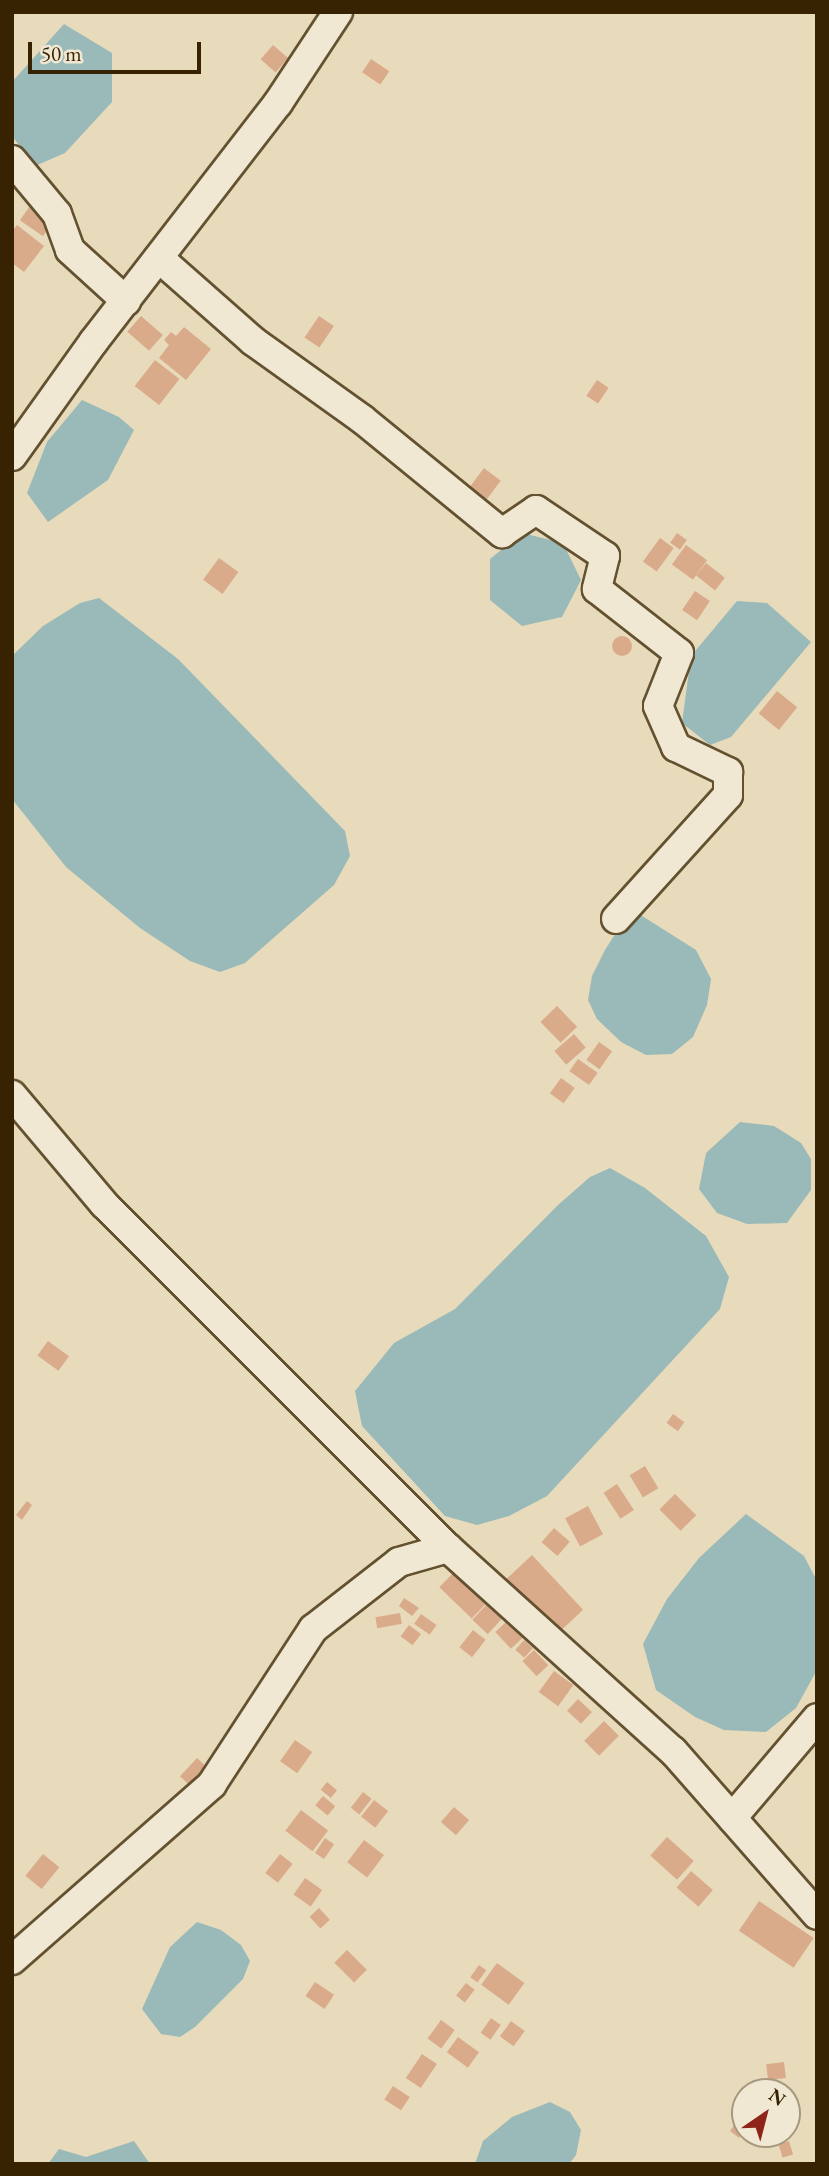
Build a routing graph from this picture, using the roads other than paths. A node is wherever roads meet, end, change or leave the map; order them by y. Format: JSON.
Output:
{"nodes":[{"id":1,"x":338,"y":12,"type":"edge"},
{"id":2,"x":12,"y":160,"type":"edge"},
{"id":3,"x":159,"y":258,"type":"junction"},
{"id":4,"x":127,"y":301,"type":"junction"},
{"id":5,"x":12,"y":456,"type":"edge"},
{"id":6,"x":616,"y":919,"type":"dead end"},
{"id":7,"x":12,"y":1095,"type":"edge"},
{"id":8,"x":448,"y":1548,"type":"junction"},
{"id":9,"x":817,"y":1718,"type":"edge"},
{"id":10,"x":732,"y":1818,"type":"junction"},
{"id":11,"x":817,"y":1915,"type":"edge"},
{"id":12,"x":12,"y":1960,"type":"edge"}],
"edges":[{"from":1,"to":3,"type":"street"},
{"from":2,"to":4,"type":"street"},
{"from":3,"to":4,"type":"street"},
{"from":3,"to":6,"type":"street"},
{"from":4,"to":5,"type":"street"},
{"from":7,"to":8,"type":"street"},
{"from":8,"to":10,"type":"street"},
{"from":8,"to":12,"type":"street"},
{"from":9,"to":10,"type":"street"},
{"from":10,"to":11,"type":"street"}]}
